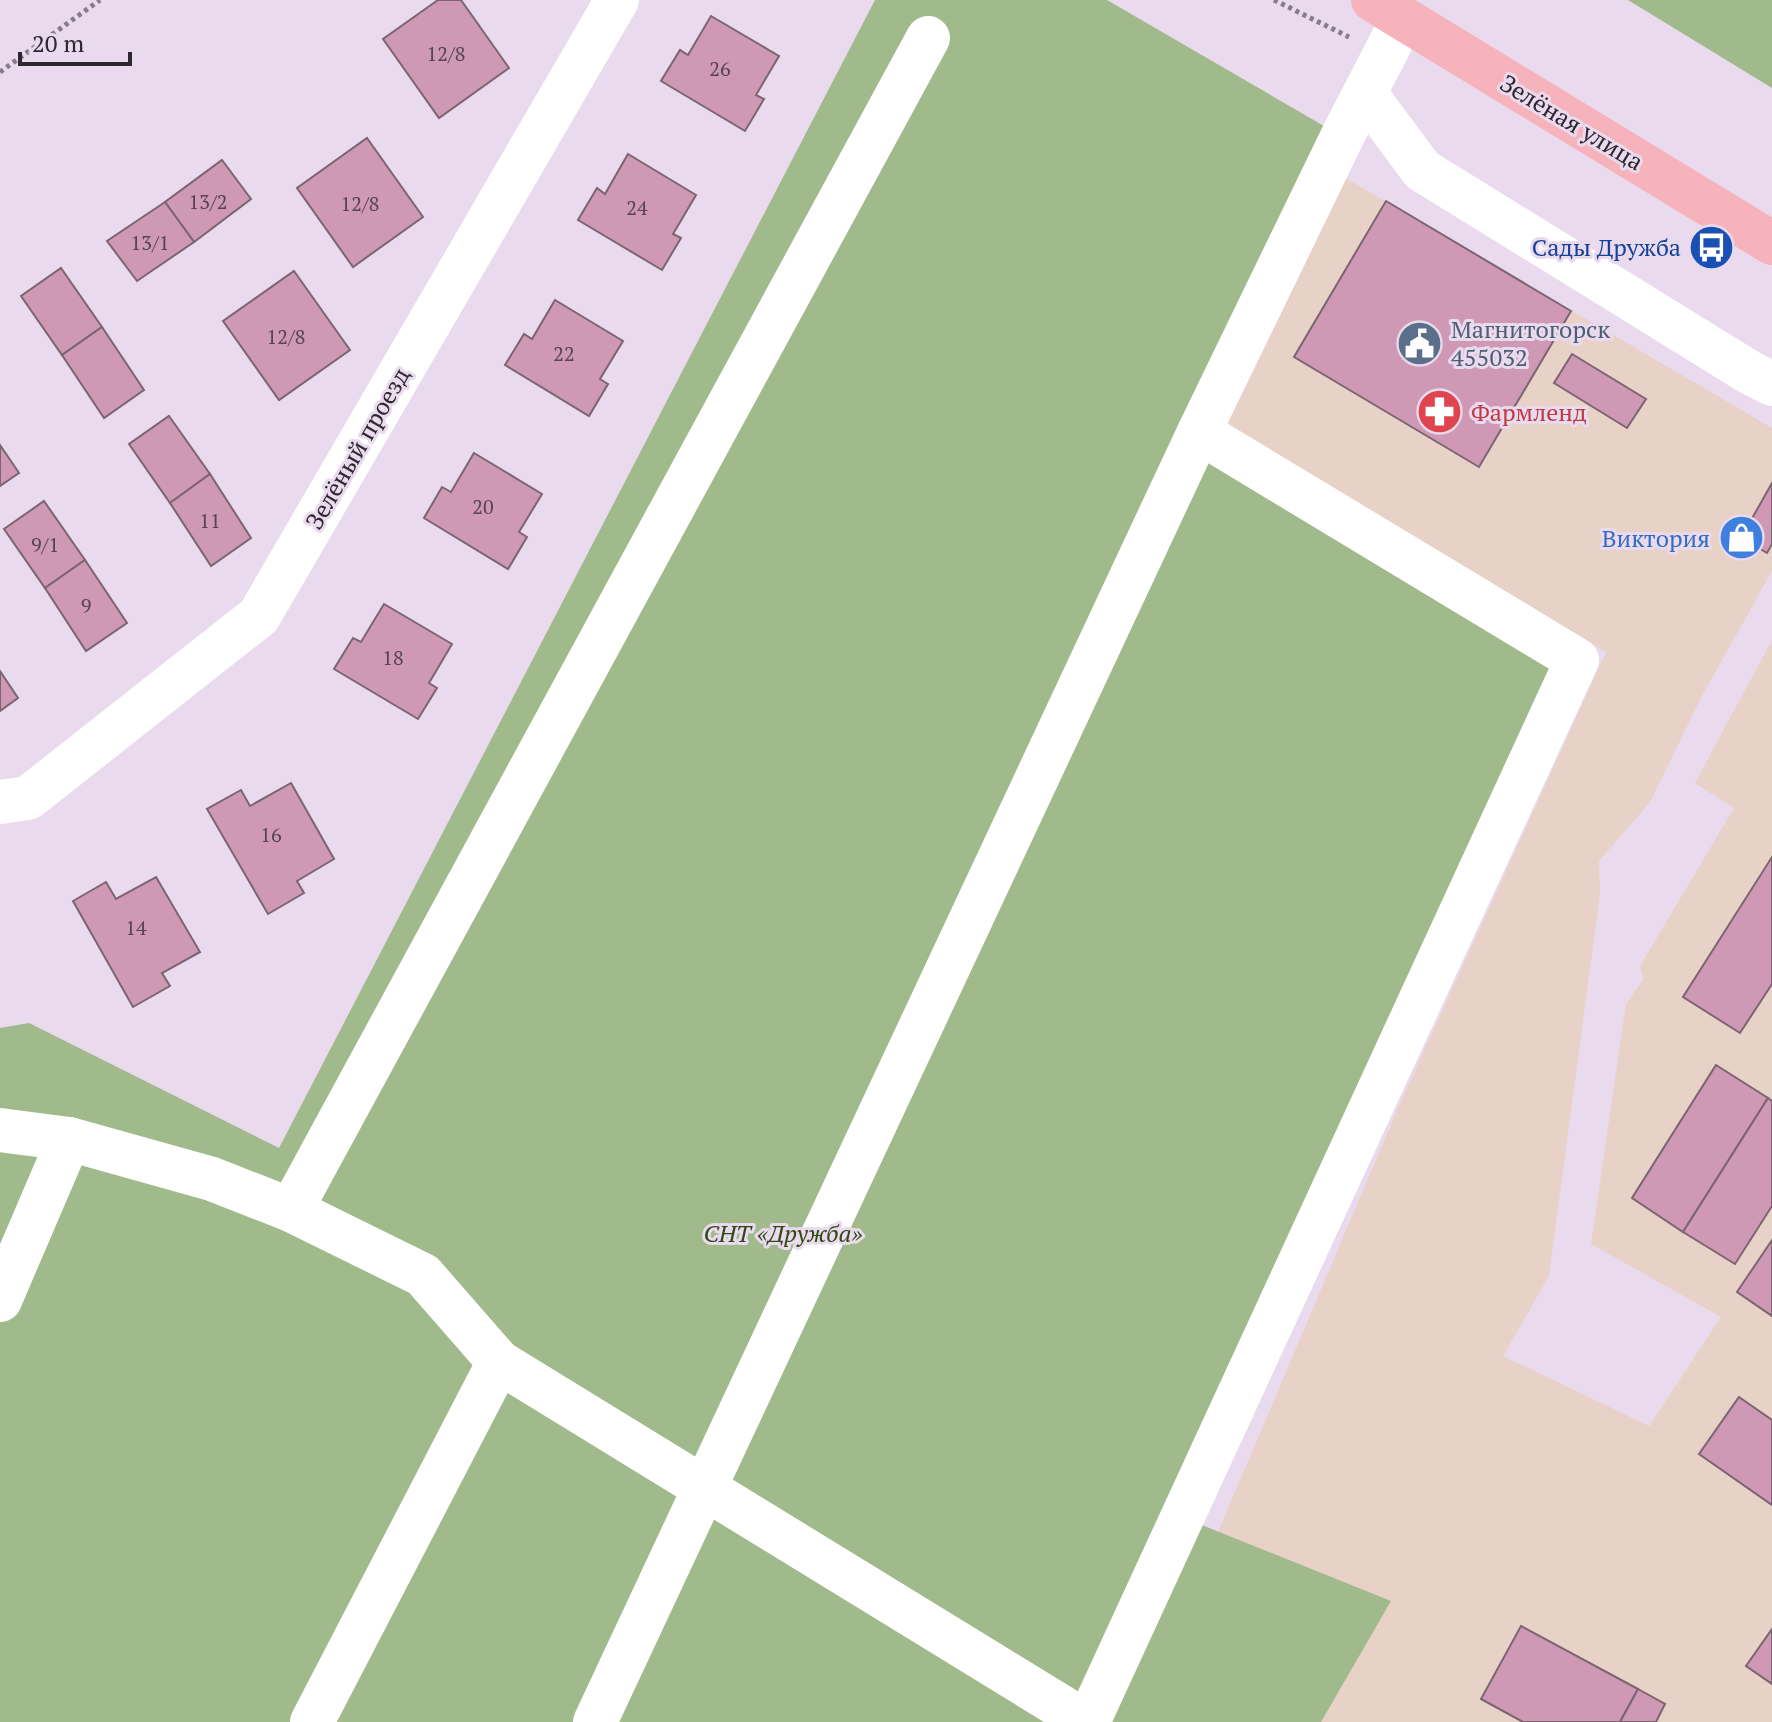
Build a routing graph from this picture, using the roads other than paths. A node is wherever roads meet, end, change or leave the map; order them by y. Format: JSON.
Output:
{"nodes":[{"id":1,"x":617,"y":0,"type":"edge"},
{"id":2,"x":1387,"y":25,"type":"edge"},
{"id":3,"x":928,"y":38,"type":"dead end"},
{"id":4,"x":1365,"y":93,"type":"junction"},
{"id":5,"x":1772,"y":243,"type":"edge"},
{"id":6,"x":1772,"y":384,"type":"edge"},
{"id":7,"x":1199,"y":432,"type":"junction"},
{"id":8,"x":0,"y":802,"type":"edge"},
{"id":9,"x":0,"y":1130,"type":"edge"},
{"id":10,"x":69,"y":1139,"type":"junction"},
{"id":11,"x":291,"y":1210,"type":"junction"},
{"id":12,"x":0,"y":1300,"type":"edge"},
{"id":13,"x":499,"y":1362,"type":"junction"},
{"id":14,"x":704,"y":1488,"type":"junction"},
{"id":15,"x":312,"y":1722,"type":"edge"},
{"id":16,"x":595,"y":1722,"type":"edge"},
{"id":17,"x":1087,"y":1722,"type":"edge"}],
"edges":[{"from":1,"to":8,"type":"street","name":"Зелёный проезд"},
{"from":2,"to":4,"type":"street"},
{"from":2,"to":5,"type":"main road","name":"Зелёная улица"},
{"from":3,"to":11,"type":"street"},
{"from":4,"to":6,"type":"street"},
{"from":4,"to":7,"type":"street"},
{"from":7,"to":14,"type":"street"},
{"from":7,"to":17,"type":"street"},
{"from":9,"to":10,"type":"street"},
{"from":10,"to":11,"type":"street"},
{"from":10,"to":12,"type":"street"},
{"from":11,"to":13,"type":"street"},
{"from":13,"to":14,"type":"street"},
{"from":13,"to":15,"type":"street"},
{"from":14,"to":16,"type":"street"},
{"from":14,"to":17,"type":"street"}]}
